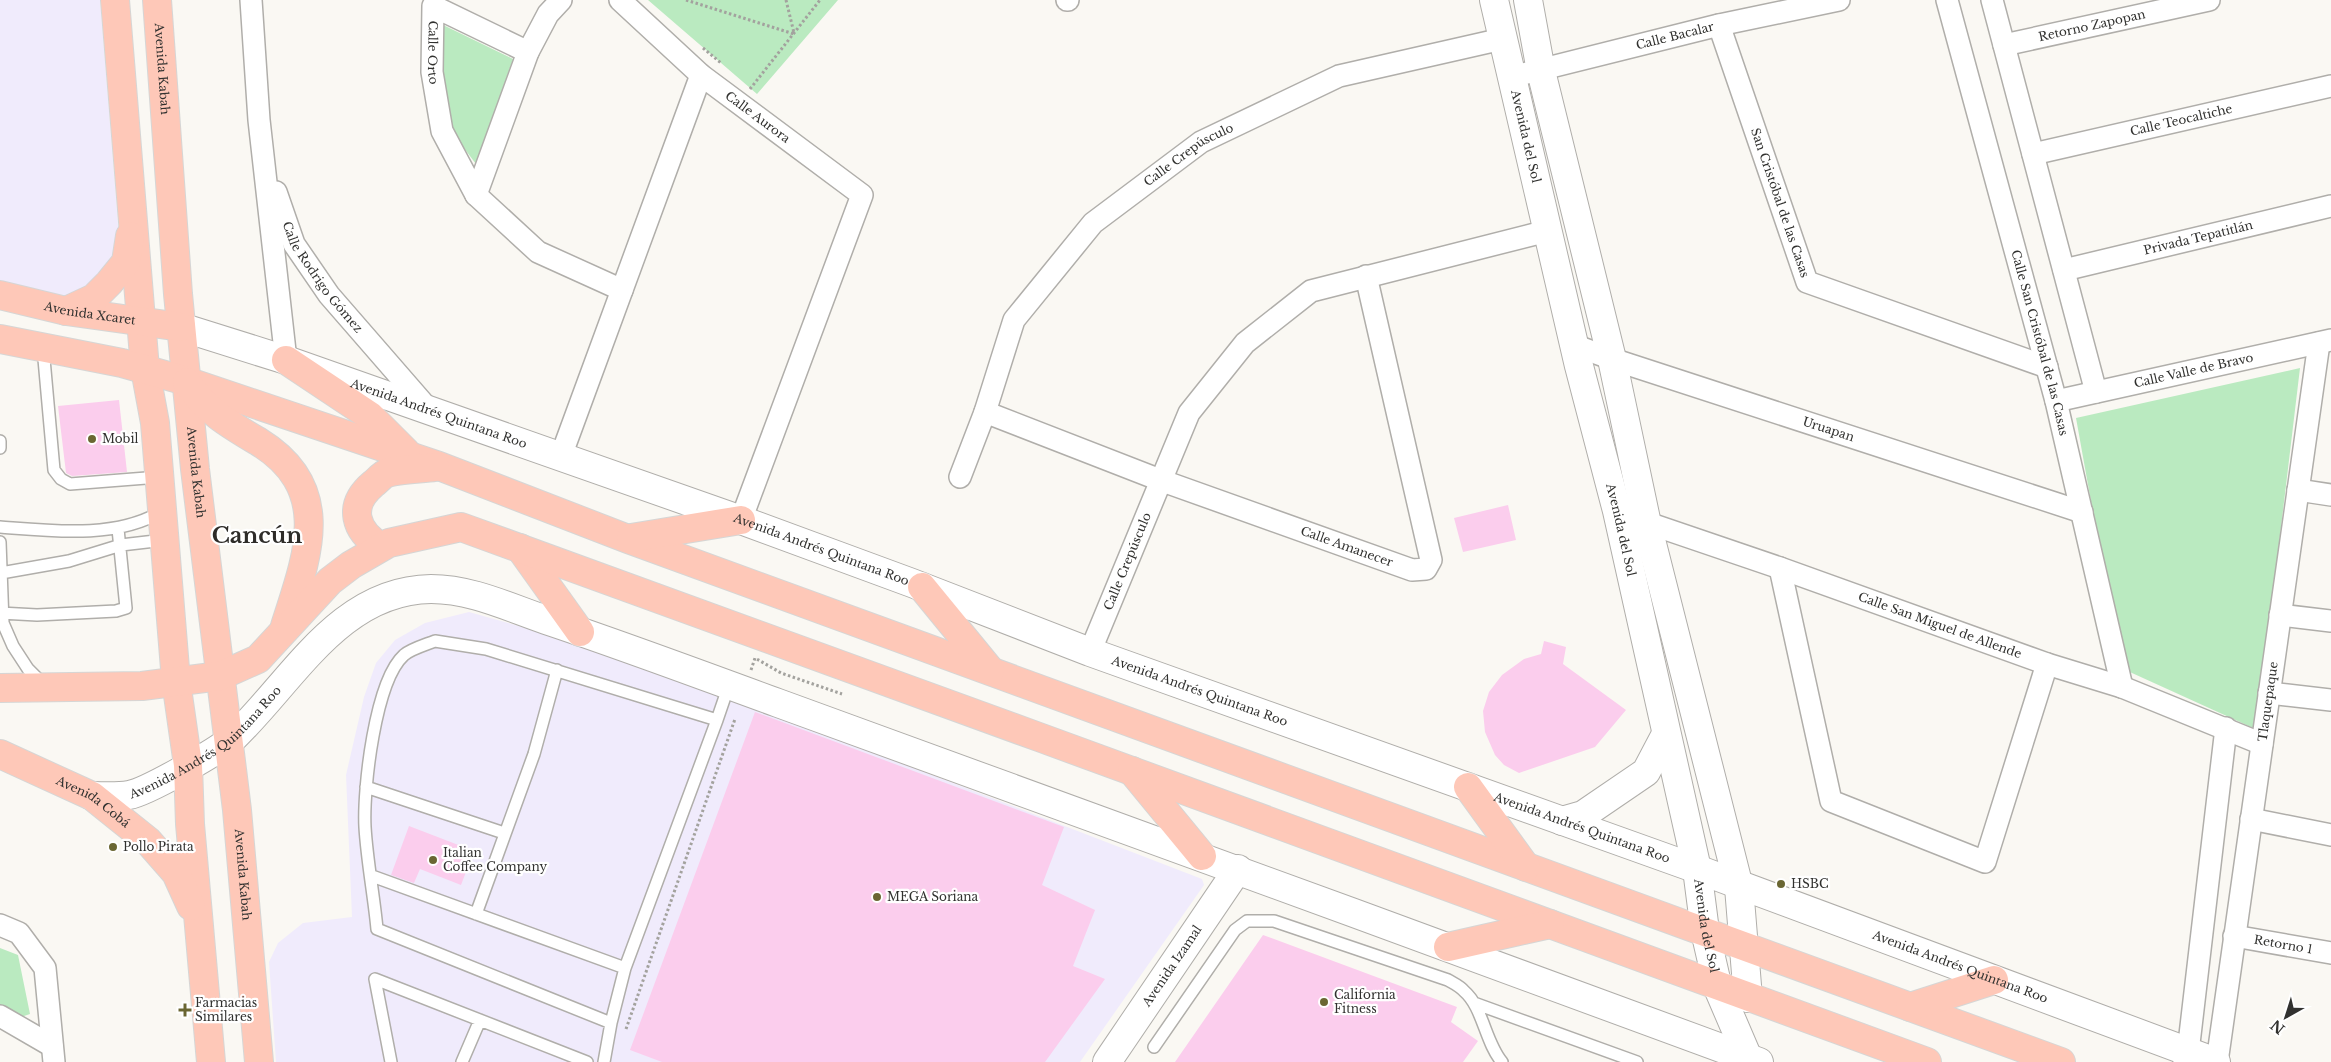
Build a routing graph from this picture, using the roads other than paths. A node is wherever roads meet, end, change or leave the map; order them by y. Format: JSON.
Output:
{"nodes":[{"id":1,"x":115,"y":0,"type":"edge"},
{"id":2,"x":157,"y":0,"type":"edge"},
{"id":3,"x":251,"y":0,"type":"edge"},
{"id":4,"x":561,"y":0,"type":"edge"},
{"id":5,"x":620,"y":0,"type":"edge"},
{"id":6,"x":1494,"y":0,"type":"edge"},
{"id":7,"x":1528,"y":0,"type":"edge"},
{"id":8,"x":1839,"y":0,"type":"edge"},
{"id":9,"x":1947,"y":0,"type":"edge"},
{"id":10,"x":1992,"y":0,"type":"edge"},
{"id":11,"x":2209,"y":0,"type":"edge"},
{"id":12,"x":1719,"y":24,"type":"junction"},
{"id":13,"x":1502,"y":38,"type":"junction"},
{"id":14,"x":2004,"y":45,"type":"junction"},
{"id":15,"x":528,"y":52,"type":"junction"},
{"id":16,"x":1541,"y":71,"type":"junction"},
{"id":17,"x":702,"y":75,"type":"junction"},
{"id":18,"x":1511,"y":77,"type":"junction"},
{"id":19,"x":2331,"y":86,"type":"edge"},
{"id":20,"x":259,"y":120,"type":"junction"},
{"id":21,"x":2033,"y":154,"type":"junction"},
{"id":22,"x":476,"y":196,"type":"junction"},
{"id":23,"x":2331,"y":206,"type":"edge"},
{"id":24,"x":134,"y":215,"type":"junction"},
{"id":25,"x":1547,"y":230,"type":"junction"},
{"id":26,"x":2064,"y":270,"type":"junction"},
{"id":27,"x":1366,"y":276,"type":"junction"},
{"id":28,"x":622,"y":290,"type":"junction"},
{"id":29,"x":0,"y":296,"type":"edge"},
{"id":30,"x":66,"y":311,"type":"junction"},
{"id":31,"x":142,"y":322,"type":"junction"},
{"id":32,"x":181,"y":327,"type":"junction"},
{"id":33,"x":0,"y":339,"type":"edge"},
{"id":34,"x":2325,"y":341,"type":"edge"},
{"id":35,"x":1574,"y":345,"type":"junction"},
{"id":36,"x":43,"y":347,"type":"junction"},
{"id":37,"x":286,"y":360,"type":"junction"},
{"id":38,"x":1612,"y":360,"type":"junction"},
{"id":39,"x":2047,"y":367,"type":"junction"},
{"id":40,"x":145,"y":369,"type":"junction"},
{"id":41,"x":186,"y":381,"type":"junction"},
{"id":42,"x":2096,"y":392,"type":"junction"},
{"id":43,"x":2056,"y":401,"type":"junction"},
{"id":44,"x":429,"y":410,"type":"junction"},
{"id":45,"x":984,"y":412,"type":"junction"},
{"id":46,"x":0,"y":440,"type":"edge"},
{"id":47,"x":0,"y":448,"type":"edge"},
{"id":48,"x":410,"y":456,"type":"junction"},
{"id":49,"x":561,"y":456,"type":"junction"},
{"id":50,"x":439,"y":466,"type":"junction"},
{"id":51,"x":159,"y":477,"type":"junction"},
{"id":52,"x":960,"y":477,"type":"dead end"},
{"id":53,"x":1160,"y":480,"type":"junction"},
{"id":54,"x":2298,"y":490,"type":"junction"},
{"id":55,"x":2331,"y":495,"type":"edge"},
{"id":56,"x":162,"y":511,"type":"junction"},
{"id":57,"x":1617,"y":511,"type":"junction"},
{"id":58,"x":2082,"y":512,"type":"junction"},
{"id":59,"x":741,"y":520,"type":"junction"},
{"id":60,"x":1647,"y":524,"type":"junction"},
{"id":61,"x":0,"y":527,"type":"edge"},
{"id":62,"x":118,"y":529,"type":"junction"},
{"id":63,"x":628,"y":539,"type":"junction"},
{"id":64,"x":164,"y":540,"type":"junction"},
{"id":65,"x":0,"y":542,"type":"edge"},
{"id":66,"x":121,"y":545,"type":"junction"},
{"id":67,"x":381,"y":546,"type":"junction"},
{"id":68,"x":520,"y":548,"type":"junction"},
{"id":69,"x":1780,"y":568,"type":"junction"},
{"id":70,"x":1,"y":573,"type":"edge"},
{"id":71,"x":922,"y":587,"type":"junction"},
{"id":72,"x":2280,"y":615,"type":"junction"},
{"id":73,"x":1,"y":620,"type":"edge"},
{"id":74,"x":2331,"y":621,"type":"edge"},
{"id":75,"x":283,"y":632,"type":"junction"},
{"id":76,"x":580,"y":632,"type":"junction"},
{"id":77,"x":1090,"y":652,"type":"junction"},
{"id":78,"x":2047,"y":664,"type":"junction"},
{"id":79,"x":557,"y":670,"type":"junction"},
{"id":80,"x":991,"y":671,"type":"junction"},
{"id":81,"x":220,"y":676,"type":"junction"},
{"id":82,"x":176,"y":682,"type":"junction"},
{"id":83,"x":2122,"y":687,"type":"junction"},
{"id":84,"x":0,"y":688,"type":"edge"},
{"id":85,"x":736,"y":688,"type":"junction"},
{"id":86,"x":48,"y":689,"type":"junction"},
{"id":87,"x":2269,"y":693,"type":"junction"},
{"id":88,"x":2331,"y":700,"type":"edge"},
{"id":89,"x":717,"y":720,"type":"junction"},
{"id":90,"x":2226,"y":728,"type":"junction"},
{"id":91,"x":1666,"y":734,"type":"junction"},
{"id":92,"x":229,"y":742,"type":"junction"},
{"id":93,"x":2262,"y":744,"type":"junction"},
{"id":94,"x":0,"y":754,"type":"edge"},
{"id":95,"x":188,"y":765,"type":"junction"},
{"id":96,"x":1131,"y":770,"type":"junction"},
{"id":97,"x":366,"y":787,"type":"junction"},
{"id":98,"x":1468,"y":787,"type":"junction"},
{"id":99,"x":92,"y":796,"type":"junction"},
{"id":100,"x":2251,"y":819,"type":"junction"},
{"id":101,"x":1562,"y":821,"type":"junction"},
{"id":102,"x":1726,"y":829,"type":"junction"},
{"id":103,"x":504,"y":834,"type":"junction"},
{"id":104,"x":2331,"y":835,"type":"edge"},
{"id":105,"x":1202,"y":856,"type":"junction"},
{"id":106,"x":1526,"y":867,"type":"junction"},
{"id":107,"x":1238,"y":869,"type":"junction"},
{"id":108,"x":1696,"y":869,"type":"junction"},
{"id":109,"x":372,"y":876,"type":"junction"},
{"id":110,"x":1739,"y":887,"type":"junction"},
{"id":111,"x":1794,"y":907,"type":"junction"},
{"id":112,"x":476,"y":914,"type":"junction"},
{"id":113,"x":198,"y":923,"type":"junction"},
{"id":114,"x":1550,"y":924,"type":"junction"},
{"id":115,"x":0,"y":925,"type":"edge"},
{"id":116,"x":1705,"y":931,"type":"junction"},
{"id":117,"x":2234,"y":936,"type":"junction"},
{"id":118,"x":1744,"y":945,"type":"junction"},
{"id":119,"x":1448,"y":947,"type":"junction"},
{"id":120,"x":2331,"y":953,"type":"edge"},
{"id":121,"x":625,"y":968,"type":"junction"},
{"id":122,"x":1994,"y":980,"type":"junction"},
{"id":123,"x":1718,"y":988,"type":"junction"},
{"id":124,"x":1748,"y":998,"type":"junction"},
{"id":125,"x":1474,"y":1003,"type":"junction"},
{"id":126,"x":1910,"y":1007,"type":"junction"},
{"id":127,"x":0,"y":1016,"type":"edge"},
{"id":128,"x":480,"y":1020,"type":"junction"},
{"id":129,"x":611,"y":1023,"type":"junction"},
{"id":130,"x":1154,"y":1047,"type":"dead end"},
{"id":131,"x":53,"y":1054,"type":"edge"},
{"id":132,"x":2186,"y":1057,"type":"edge"},
{"id":133,"x":1753,"y":1061,"type":"edge"},
{"id":134,"x":210,"y":1062,"type":"edge"},
{"id":135,"x":259,"y":1062,"type":"edge"},
{"id":136,"x":391,"y":1062,"type":"edge"},
{"id":137,"x":462,"y":1062,"type":"edge"},
{"id":138,"x":587,"y":1062,"type":"edge"},
{"id":139,"x":604,"y":1062,"type":"edge"},
{"id":140,"x":1107,"y":1062,"type":"edge"},
{"id":141,"x":1502,"y":1062,"type":"edge"},
{"id":142,"x":1637,"y":1062,"type":"edge"},
{"id":143,"x":1927,"y":1062,"type":"edge"},
{"id":144,"x":2061,"y":1062,"type":"edge"},
{"id":145,"x":2216,"y":1062,"type":"edge"}],
"edges":[{"from":1,"to":24,"type":"main road"},
{"from":2,"to":32,"type":"main road","name":"Avenida Kabah"},
{"from":3,"to":20,"type":"street","name":"Calle Rodrigo Gómez"},
{"from":4,"to":15,"type":"street"},
{"from":5,"to":17,"type":"street"},
{"from":6,"to":13,"type":"street","name":"Avenida del Sol"},
{"from":7,"to":16,"type":"street"},
{"from":8,"to":12,"type":"street","name":"Calle Bacalar"},
{"from":9,"to":39,"type":"street","name":"Calle San Cristóbal de las Casas"},
{"from":10,"to":14,"type":"street"},
{"from":11,"to":14,"type":"street","name":"Retorno Zapopan"},
{"from":12,"to":16,"type":"street","name":"Calle Bacalar"},
{"from":12,"to":39,"type":"street","name":"San Cristóbal de las Casas"},
{"from":13,"to":18,"type":"street","name":"Avenida del Sol"},
{"from":13,"to":45,"type":"street","name":"Calle Crepúsculo"},
{"from":14,"to":21,"type":"street"},
{"from":15,"to":22,"type":"street"},
{"from":15,"to":22,"type":"street","name":"Calle Orto"},
{"from":16,"to":18,"type":"street","name":"Calle Bacalar"},
{"from":16,"to":38,"type":"street"},
{"from":17,"to":28,"type":"street"},
{"from":17,"to":59,"type":"street","name":"Calle Aurora"},
{"from":18,"to":25,"type":"street","name":"Avenida del Sol"},
{"from":19,"to":21,"type":"street","name":"Calle Teocaltiche"},
{"from":20,"to":37,"type":"street","name":"Calle Rodrigo Gómez"},
{"from":20,"to":44,"type":"street","name":"Calle Rodrigo Gómez"},
{"from":21,"to":26,"type":"street"},
{"from":22,"to":28,"type":"street","name":"Calle Orto"},
{"from":23,"to":26,"type":"street","name":"Privada Tepatitlán"},
{"from":24,"to":30,"type":"main road"},
{"from":24,"to":31,"type":"main road"},
{"from":25,"to":27,"type":"street","name":"Calle Crepúsculo"},
{"from":25,"to":35,"type":"street","name":"Avenida del Sol"},
{"from":26,"to":42,"type":"street"},
{"from":27,"to":53,"type":"street","name":"Calle Crepúsculo"},
{"from":27,"to":53,"type":"street","name":"Calle Amanecer"},
{"from":28,"to":49,"type":"street"},
{"from":29,"to":30,"type":"main road","name":"Avenida Xcaret"},
{"from":30,"to":31,"type":"main road","name":"Avenida Xcaret"},
{"from":31,"to":32,"type":"main road","name":"Avenida Xcaret"},
{"from":31,"to":40,"type":"main road"},
{"from":32,"to":37,"type":"street","name":"Avenida Andrés Quintana Roo"},
{"from":32,"to":41,"type":"main road","name":"Avenida Kabah"},
{"from":33,"to":36,"type":"main road"},
{"from":34,"to":42,"type":"street","name":"Calle Valle de Bravo"},
{"from":34,"to":54,"type":"street","name":"Tlaquepaque"},
{"from":35,"to":38,"type":"street","name":"Uruapan"},
{"from":35,"to":57,"type":"street","name":"Avenida del Sol"},
{"from":36,"to":40,"type":"main road"},
{"from":36,"to":51,"type":"lane"},
{"from":37,"to":44,"type":"street","name":"Avenida Andrés Quintana Roo"},
{"from":37,"to":48,"type":"main road"},
{"from":38,"to":58,"type":"street","name":"Uruapan"},
{"from":38,"to":60,"type":"street"},
{"from":39,"to":43,"type":"street","name":"Calle San Cristóbal de las Casas"},
{"from":40,"to":41,"type":"main road"},
{"from":40,"to":51,"type":"main road"},
{"from":41,"to":48,"type":"main road"},
{"from":41,"to":75,"type":"main road"},
{"from":41,"to":81,"type":"main road","name":"Avenida Kabah"},
{"from":42,"to":43,"type":"street","name":"Calle Valle de Bravo"},
{"from":43,"to":58,"type":"street","name":"Calle San Cristóbal de las Casas"},
{"from":44,"to":49,"type":"street","name":"Avenida Andrés Quintana Roo"},
{"from":45,"to":52,"type":"street","name":"Calle Crepúsculo"},
{"from":45,"to":53,"type":"street","name":"Calle Amanecer"},
{"from":46,"to":47,"type":"lane"},
{"from":48,"to":50,"type":"main road"},
{"from":49,"to":59,"type":"street","name":"Avenida Andrés Quintana Roo"},
{"from":50,"to":63,"type":"main road"},
{"from":50,"to":67,"type":"main road"},
{"from":51,"to":56,"type":"main road"},
{"from":53,"to":77,"type":"street","name":"Calle Crepúsculo"},
{"from":54,"to":55,"type":"street"},
{"from":54,"to":72,"type":"street","name":"Tlaquepaque"},
{"from":56,"to":62,"type":"lane"},
{"from":56,"to":64,"type":"main road"},
{"from":57,"to":60,"type":"street","name":"Calle San Miguel de Allende"},
{"from":57,"to":91,"type":"street","name":"Avenida del Sol"},
{"from":58,"to":83,"type":"street","name":"Calle San Cristóbal de las Casas"},
{"from":59,"to":63,"type":"main road"},
{"from":59,"to":71,"type":"street","name":"Avenida Andrés Quintana Roo"},
{"from":60,"to":69,"type":"street","name":"Calle San Miguel de Allende"},
{"from":60,"to":102,"type":"street"},
{"from":61,"to":62,"type":"lane"},
{"from":62,"to":66,"type":"lane"},
{"from":63,"to":80,"type":"main road"},
{"from":64,"to":66,"type":"lane"},
{"from":64,"to":82,"type":"main road"},
{"from":65,"to":70,"type":"lane"},
{"from":66,"to":70,"type":"lane"},
{"from":66,"to":73,"type":"lane"},
{"from":67,"to":68,"type":"main road"},
{"from":67,"to":75,"type":"main road"},
{"from":68,"to":76,"type":"main road"},
{"from":68,"to":96,"type":"main road"},
{"from":69,"to":78,"type":"street","name":"Calle San Miguel de Allende"},
{"from":69,"to":78,"type":"street"},
{"from":70,"to":73,"type":"lane"},
{"from":71,"to":77,"type":"street","name":"Avenida Andrés Quintana Roo"},
{"from":71,"to":80,"type":"main road"},
{"from":72,"to":74,"type":"street"},
{"from":72,"to":87,"type":"street","name":"Tlaquepaque"},
{"from":73,"to":86,"type":"lane"},
{"from":75,"to":81,"type":"main road"},
{"from":76,"to":85,"type":"street","name":"Avenida Andrés Quintana Roo"},
{"from":76,"to":92,"type":"street","name":"Avenida Andrés Quintana Roo"},
{"from":77,"to":98,"type":"street","name":"Avenida Andrés Quintana Roo"},
{"from":78,"to":83,"type":"street","name":"Calle San Miguel de Allende"},
{"from":79,"to":89,"type":"lane"},
{"from":79,"to":97,"type":"lane"},
{"from":79,"to":103,"type":"lane"},
{"from":80,"to":106,"type":"main road"},
{"from":81,"to":82,"type":"main road"},
{"from":81,"to":92,"type":"main road","name":"Avenida Kabah"},
{"from":82,"to":86,"type":"main road"},
{"from":82,"to":95,"type":"main road"},
{"from":83,"to":90,"type":"street","name":"Calle San Miguel de Allende"},
{"from":84,"to":86,"type":"main road"},
{"from":85,"to":89,"type":"lane"},
{"from":85,"to":105,"type":"street","name":"Avenida Andrés Quintana Roo"},
{"from":87,"to":88,"type":"street"},
{"from":87,"to":93,"type":"street","name":"Tlaquepaque"},
{"from":89,"to":121,"type":"lane"},
{"from":90,"to":93,"type":"street","name":"Calle San Miguel de Allende"},
{"from":90,"to":132,"type":"street"},
{"from":91,"to":101,"type":"street"},
{"from":91,"to":108,"type":"street","name":"Avenida del Sol"},
{"from":92,"to":95,"type":"street","name":"Avenida Andrés Quintana Roo"},
{"from":92,"to":135,"type":"main road","name":"Avenida Kabah"},
{"from":93,"to":100,"type":"street","name":"Tlaquepaque"},
{"from":94,"to":99,"type":"main road","name":"Avenida Cobá"},
{"from":95,"to":99,"type":"street","name":"Avenida Andrés Quintana Roo"},
{"from":95,"to":113,"type":"main road"},
{"from":96,"to":105,"type":"main road"},
{"from":96,"to":114,"type":"main road"},
{"from":97,"to":103,"type":"lane"},
{"from":97,"to":109,"type":"lane"},
{"from":98,"to":101,"type":"street","name":"Avenida Andrés Quintana Roo"},
{"from":98,"to":106,"type":"main road"},
{"from":99,"to":113,"type":"main road","name":"Avenida Cobá"},
{"from":100,"to":104,"type":"street"},
{"from":100,"to":117,"type":"street","name":"Tlaquepaque"},
{"from":101,"to":108,"type":"street","name":"Avenida Andrés Quintana Roo"},
{"from":102,"to":110,"type":"street"},
{"from":102,"to":111,"type":"street"},
{"from":103,"to":112,"type":"lane"},
{"from":105,"to":107,"type":"street","name":"Avenida Andrés Quintana Roo"},
{"from":106,"to":116,"type":"main road"},
{"from":107,"to":119,"type":"street","name":"Avenida Andrés Quintana Roo"},
{"from":107,"to":140,"type":"street","name":"Avenida Izamal"},
{"from":108,"to":110,"type":"street","name":"Avenida Andrés Quintana Roo"},
{"from":108,"to":116,"type":"street","name":"Avenida del Sol"},
{"from":109,"to":112,"type":"lane"},
{"from":109,"to":129,"type":"lane"},
{"from":110,"to":111,"type":"street","name":"Avenida Andrés Quintana Roo"},
{"from":110,"to":118,"type":"street"},
{"from":111,"to":122,"type":"street","name":"Avenida Andrés Quintana Roo"},
{"from":112,"to":121,"type":"lane"},
{"from":113,"to":134,"type":"main road"},
{"from":114,"to":119,"type":"main road"},
{"from":114,"to":123,"type":"main road"},
{"from":115,"to":131,"type":"street"},
{"from":116,"to":118,"type":"main road"},
{"from":116,"to":123,"type":"street","name":"Avenida del Sol"},
{"from":117,"to":120,"type":"street","name":"Retorno 1"},
{"from":117,"to":145,"type":"street","name":"Tlaquepaque"},
{"from":118,"to":124,"type":"street"},
{"from":118,"to":126,"type":"main road"},
{"from":119,"to":133,"type":"street","name":"Avenida Andrés Quintana Roo"},
{"from":121,"to":129,"type":"lane"},
{"from":122,"to":126,"type":"main road"},
{"from":122,"to":132,"type":"street","name":"Avenida Andrés Quintana Roo"},
{"from":123,"to":124,"type":"main road"},
{"from":123,"to":133,"type":"street","name":"Avenida del Sol"},
{"from":124,"to":143,"type":"main road"},
{"from":125,"to":130,"type":"lane"},
{"from":125,"to":141,"type":"lane"},
{"from":125,"to":142,"type":"lane"},
{"from":126,"to":144,"type":"main road"},
{"from":127,"to":131,"type":"street"},
{"from":128,"to":136,"type":"lane"},
{"from":128,"to":137,"type":"lane"},
{"from":128,"to":138,"type":"lane"},
{"from":129,"to":139,"type":"lane"},
{"from":132,"to":145,"type":"street","name":"Avenida Andrés Quintana Roo"}]}
